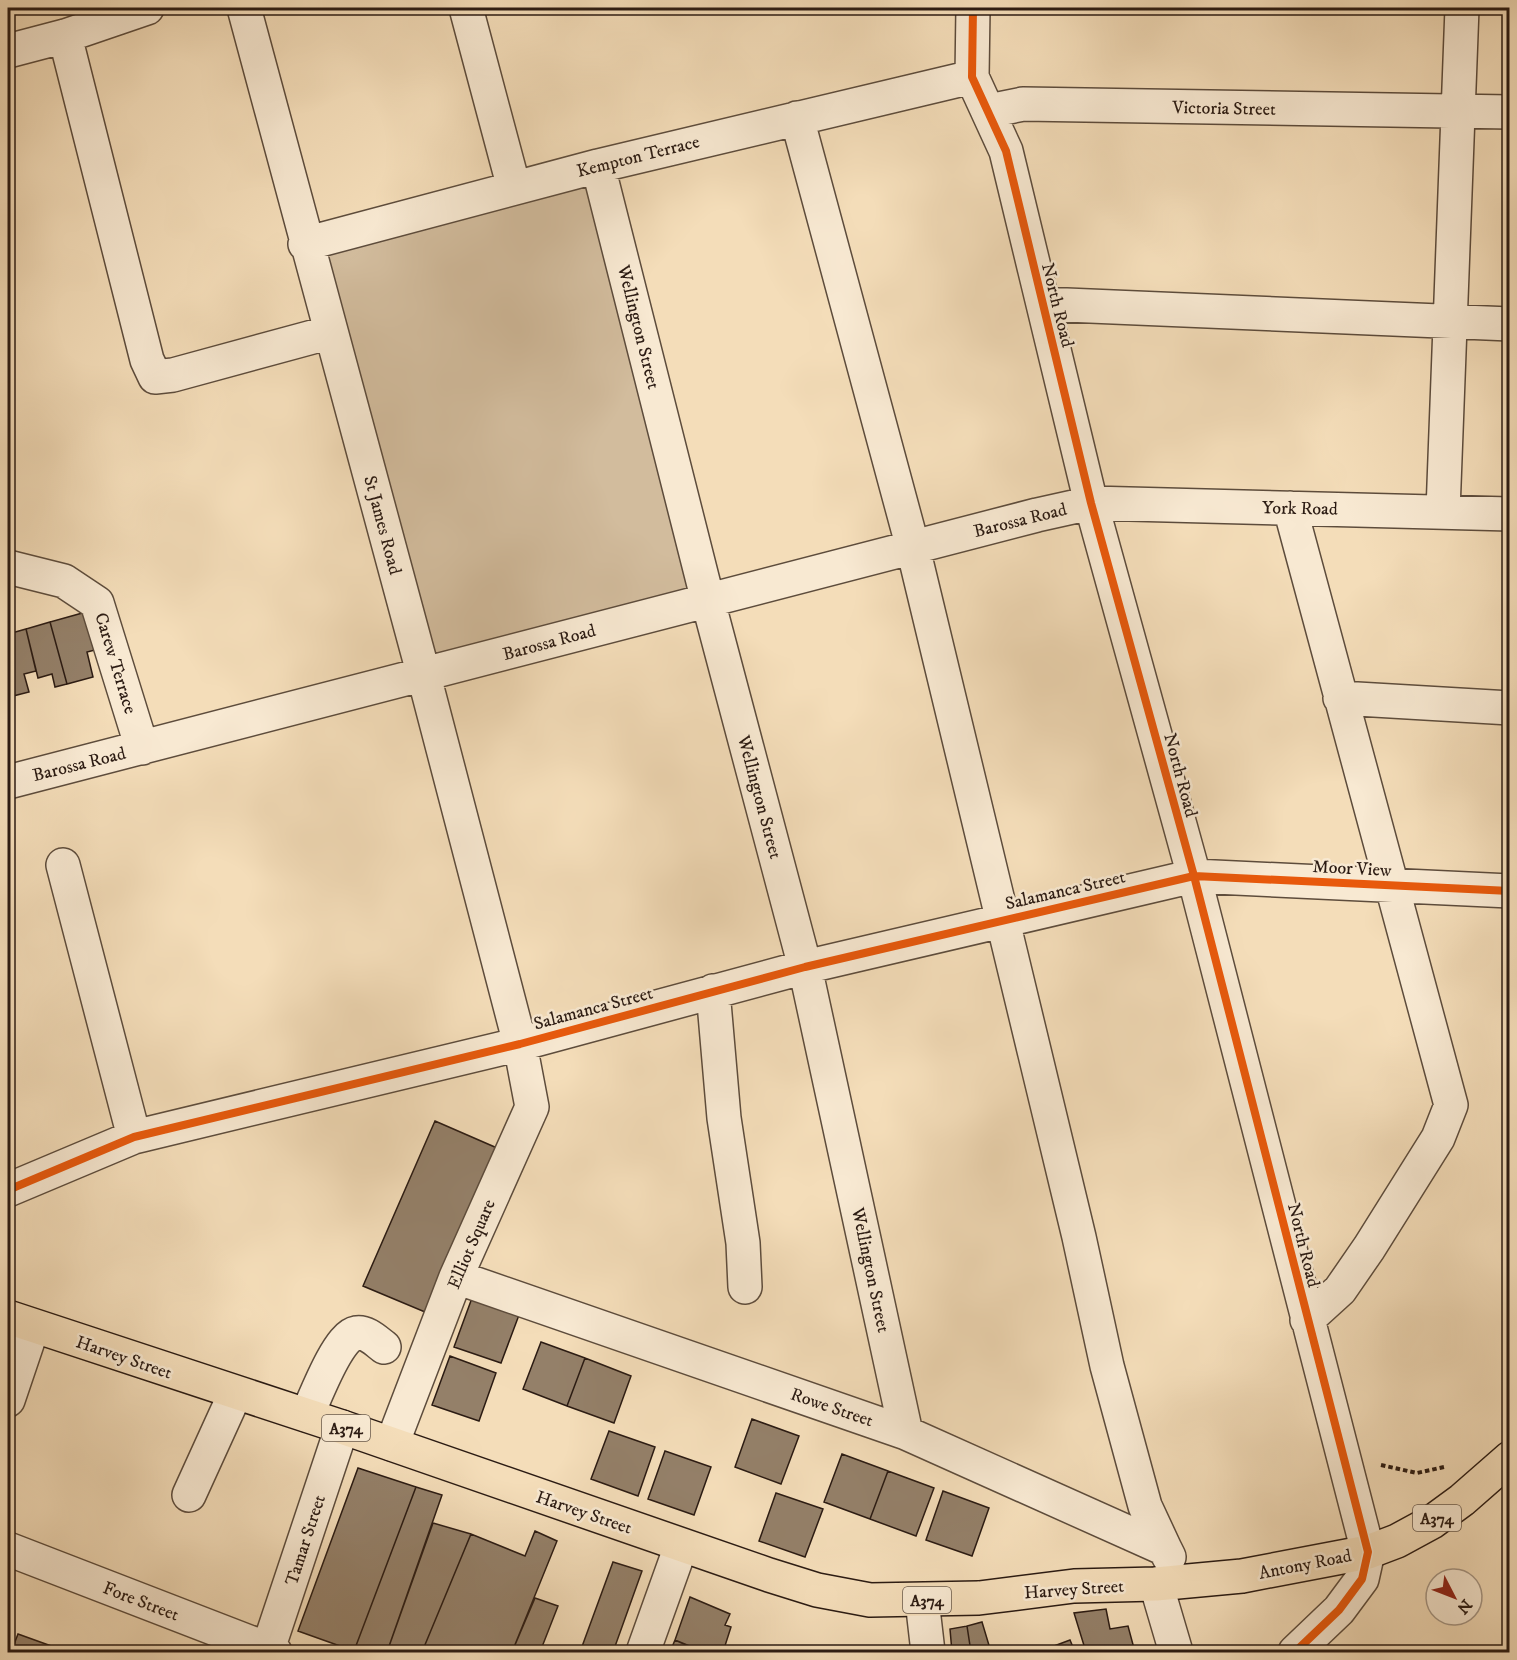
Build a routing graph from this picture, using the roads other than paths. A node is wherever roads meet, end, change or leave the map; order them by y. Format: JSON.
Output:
{"nodes":[{"id":1,"x":147,"y":8,"type":"edge"},
{"id":2,"x":244,"y":8,"type":"edge"},
{"id":3,"x":466,"y":8,"type":"edge"},
{"id":4,"x":973,"y":8,"type":"edge"},
{"id":5,"x":1462,"y":8,"type":"edge"},
{"id":6,"x":65,"y":36,"type":"junction"},
{"id":7,"x":8,"y":51,"type":"edge"},
{"id":8,"x":972,"y":77,"type":"junction"},
{"id":9,"x":989,"y":111,"type":"junction"},
{"id":10,"x":1460,"y":112,"type":"junction"},
{"id":11,"x":1509,"y":112,"type":"edge"},
{"id":12,"x":797,"y":118,"type":"junction"},
{"id":13,"x":598,"y":166,"type":"junction"},
{"id":14,"x":514,"y":188,"type":"junction"},
{"id":15,"x":305,"y":244,"type":"junction"},
{"id":16,"x":1043,"y":304,"type":"junction"},
{"id":17,"x":1451,"y":323,"type":"junction"},
{"id":18,"x":1509,"y":324,"type":"edge"},
{"id":19,"x":332,"y":332,"type":"junction"},
{"id":20,"x":1091,"y":503,"type":"junction"},
{"id":21,"x":1290,"y":508,"type":"junction"},
{"id":22,"x":1443,"y":511,"type":"junction"},
{"id":23,"x":1509,"y":514,"type":"edge"},
{"id":24,"x":913,"y":548,"type":"junction"},
{"id":25,"x":8,"y":567,"type":"edge"},
{"id":26,"x":708,"y":601,"type":"junction"},
{"id":27,"x":424,"y":676,"type":"junction"},
{"id":28,"x":1340,"y":698,"type":"junction"},
{"id":29,"x":1509,"y":708,"type":"edge"},
{"id":30,"x":142,"y":748,"type":"junction"},
{"id":31,"x":8,"y":782,"type":"edge"},
{"id":32,"x":63,"y":865,"type":"dead end"},
{"id":33,"x":1194,"y":876,"type":"junction"},
{"id":34,"x":1390,"y":885,"type":"junction"},
{"id":35,"x":1509,"y":891,"type":"edge"},
{"id":36,"x":1003,"y":920,"type":"junction"},
{"id":37,"x":805,"y":967,"type":"junction"},
{"id":38,"x":712,"y":991,"type":"junction"},
{"id":39,"x":520,"y":1044,"type":"junction"},
{"id":40,"x":134,"y":1137,"type":"junction"},
{"id":41,"x":8,"y":1190,"type":"edge"},
{"id":42,"x":456,"y":1277,"type":"junction"},
{"id":43,"x":745,"y":1287,"type":"dead end"},
{"id":44,"x":1307,"y":1320,"type":"junction"},
{"id":45,"x":20,"y":1322,"type":"edge"},
{"id":46,"x":384,"y":1347,"type":"dead end"},
{"id":47,"x":235,"y":1394,"type":"junction"},
{"id":48,"x":8,"y":1400,"type":"edge"},
{"id":49,"x":307,"y":1415,"type":"junction"},
{"id":50,"x":342,"y":1427,"type":"junction"},
{"id":51,"x":906,"y":1433,"type":"junction"},
{"id":52,"x":392,"y":1444,"type":"junction"},
{"id":53,"x":1509,"y":1458,"type":"edge"},
{"id":54,"x":189,"y":1496,"type":"dead end"},
{"id":55,"x":681,"y":1546,"type":"junction"},
{"id":56,"x":8,"y":1549,"type":"edge"},
{"id":57,"x":1165,"y":1549,"type":"junction"},
{"id":58,"x":1368,"y":1552,"type":"junction"},
{"id":59,"x":1167,"y":1583,"type":"junction"},
{"id":60,"x":922,"y":1600,"type":"junction"},
{"id":61,"x":270,"y":1652,"type":"edge"},
{"id":62,"x":643,"y":1653,"type":"edge"},
{"id":63,"x":928,"y":1653,"type":"edge"},
{"id":64,"x":1176,"y":1653,"type":"edge"},
{"id":65,"x":1295,"y":1653,"type":"edge"}],
"edges":[{"from":1,"to":6,"type":"street"},
{"from":2,"to":15,"type":"street","name":"St James Road"},
{"from":3,"to":14,"type":"street"},
{"from":4,"to":8,"type":"street","name":"North Road"},
{"from":5,"to":10,"type":"street"},
{"from":6,"to":7,"type":"street"},
{"from":6,"to":19,"type":"street"},
{"from":8,"to":9,"type":"street","name":"North Road"},
{"from":8,"to":12,"type":"street","name":"Kempton Terrace"},
{"from":9,"to":10,"type":"street","name":"Victoria Street"},
{"from":9,"to":16,"type":"street","name":"North Road"},
{"from":10,"to":11,"type":"street","name":"Victoria Street"},
{"from":10,"to":17,"type":"street"},
{"from":12,"to":13,"type":"street","name":"Kempton Terrace"},
{"from":12,"to":24,"type":"street"},
{"from":13,"to":14,"type":"street","name":"Kempton Terrace"},
{"from":13,"to":26,"type":"street","name":"Wellington Street"},
{"from":14,"to":15,"type":"street","name":"Kempton Terrace"},
{"from":15,"to":19,"type":"street","name":"St James Road"},
{"from":16,"to":17,"type":"street"},
{"from":16,"to":20,"type":"street","name":"North Road"},
{"from":17,"to":18,"type":"street"},
{"from":17,"to":22,"type":"street"},
{"from":19,"to":27,"type":"street","name":"St James Road"},
{"from":20,"to":21,"type":"street","name":"York Road"},
{"from":20,"to":24,"type":"street","name":"Barossa Road"},
{"from":20,"to":33,"type":"street","name":"North Road"},
{"from":21,"to":22,"type":"street","name":"York Road"},
{"from":21,"to":28,"type":"street"},
{"from":22,"to":23,"type":"street","name":"York Road"},
{"from":24,"to":26,"type":"street","name":"Barossa Road"},
{"from":24,"to":36,"type":"street"},
{"from":25,"to":30,"type":"street","name":"Carew Terrace"},
{"from":26,"to":27,"type":"street","name":"Barossa Road"},
{"from":26,"to":37,"type":"street","name":"Wellington Street"},
{"from":27,"to":30,"type":"street","name":"Barossa Road"},
{"from":27,"to":39,"type":"street","name":"St James Road"},
{"from":28,"to":29,"type":"street"},
{"from":28,"to":34,"type":"street"},
{"from":30,"to":31,"type":"street","name":"Barossa Road"},
{"from":32,"to":40,"type":"street"},
{"from":33,"to":34,"type":"street","name":"Moor View"},
{"from":33,"to":36,"type":"street","name":"Salamanca Street"},
{"from":33,"to":44,"type":"street","name":"North Road"},
{"from":34,"to":35,"type":"street","name":"Moor View"},
{"from":34,"to":44,"type":"street"},
{"from":36,"to":37,"type":"street","name":"Salamanca Street"},
{"from":36,"to":57,"type":"street"},
{"from":37,"to":38,"type":"street","name":"Salamanca Street"},
{"from":37,"to":51,"type":"street","name":"Wellington Street"},
{"from":38,"to":39,"type":"street","name":"Salamanca Street"},
{"from":38,"to":43,"type":"street"},
{"from":39,"to":40,"type":"street","name":"Salamanca Street"},
{"from":39,"to":42,"type":"street","name":"Elliot Square"},
{"from":40,"to":41,"type":"street","name":"Salamanca Street"},
{"from":42,"to":51,"type":"street","name":"Rowe Street"},
{"from":42,"to":52,"type":"street","name":"Elliot Square"},
{"from":44,"to":58,"type":"street","name":"North Road"},
{"from":45,"to":47,"type":"main road","name":"Harvey Street","number":"A374"},
{"from":45,"to":48,"type":"street"},
{"from":46,"to":49,"type":"street"},
{"from":47,"to":49,"type":"main road","name":"Harvey Street","number":"A374"},
{"from":47,"to":54,"type":"street"},
{"from":49,"to":50,"type":"main road","name":"Harvey Street","number":"A374"},
{"from":50,"to":52,"type":"main road","name":"Harvey Street","number":"A374"},
{"from":50,"to":61,"type":"street","name":"Tamar Street"},
{"from":51,"to":57,"type":"street","name":"Rowe Street"},
{"from":52,"to":55,"type":"main road","name":"Harvey Street","number":"A374"},
{"from":53,"to":58,"type":"main road","name":"Antony Road","number":"A374"},
{"from":55,"to":60,"type":"main road","name":"Harvey Street","number":"A374"},
{"from":55,"to":62,"type":"street"},
{"from":56,"to":61,"type":"street","name":"Fore Street"},
{"from":57,"to":59,"type":"street"},
{"from":58,"to":59,"type":"main road","name":"Antony Road","number":"A374"},
{"from":58,"to":65,"type":"street"},
{"from":59,"to":60,"type":"main road","name":"Harvey Street","number":"A374"},
{"from":59,"to":64,"type":"street"},
{"from":60,"to":63,"type":"street"}]}
